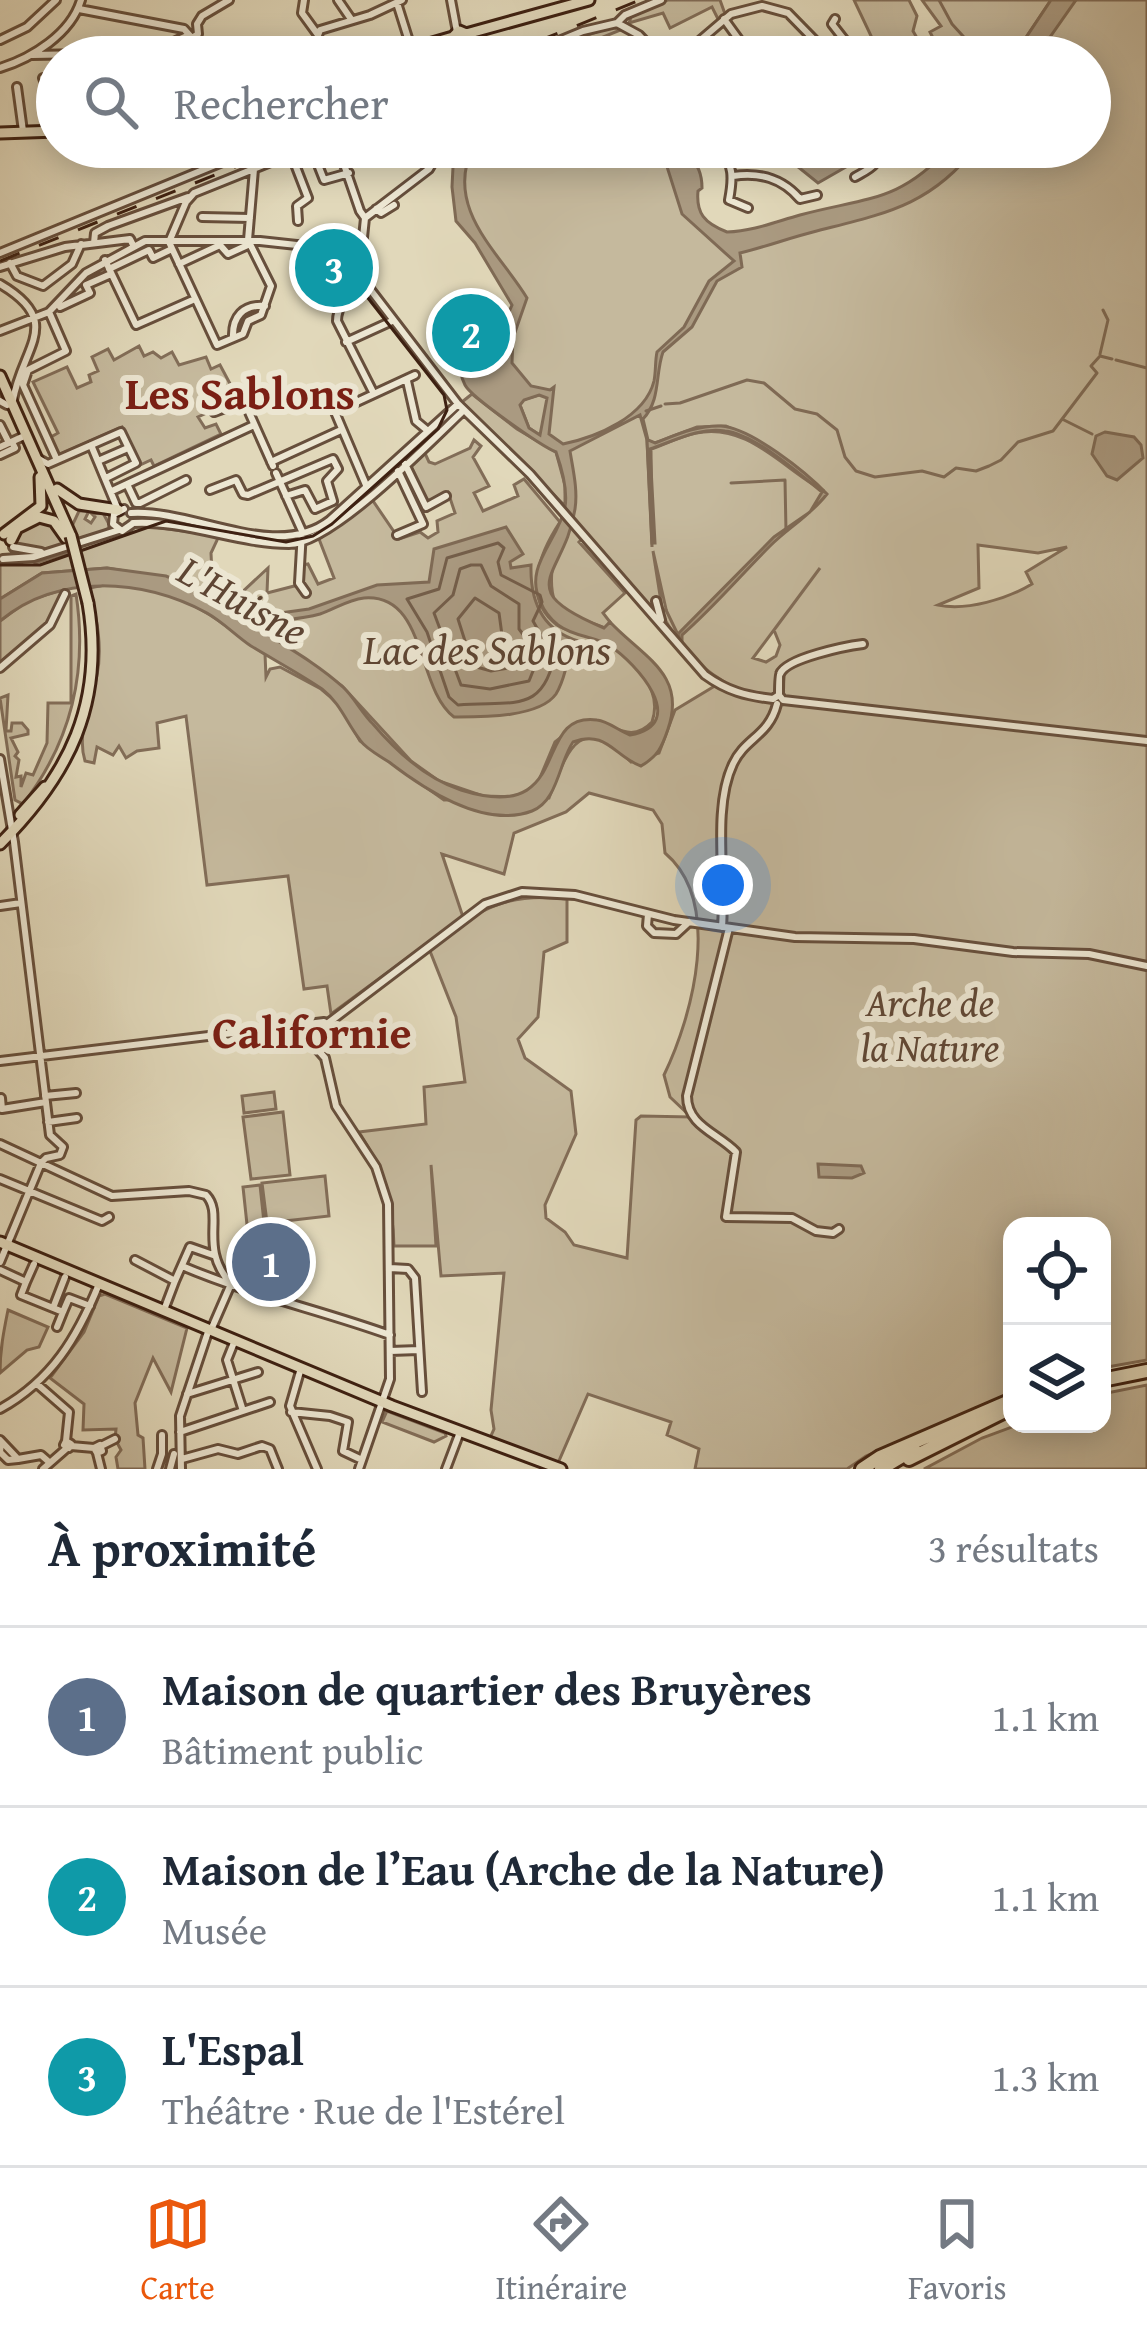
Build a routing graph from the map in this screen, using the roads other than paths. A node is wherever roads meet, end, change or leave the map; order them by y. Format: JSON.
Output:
{"nodes":[{"id":1,"x":56,"y":0,"type":"edge"},
{"id":2,"x":229,"y":0,"type":"edge"},
{"id":3,"x":304,"y":0,"type":"edge"},
{"id":4,"x":338,"y":0,"type":"edge"},
{"id":5,"x":380,"y":0,"type":"edge"},
{"id":6,"x":451,"y":0,"type":"edge"},
{"id":7,"x":586,"y":0,"type":"edge"},
{"id":8,"x":661,"y":0,"type":"edge"},
{"id":9,"x":400,"y":2,"type":"edge"},
{"id":10,"x":80,"y":4,"type":"edge"},
{"id":11,"x":775,"y":4,"type":"edge"},
{"id":12,"x":548,"y":6,"type":"edge"},
{"id":13,"x":386,"y":9,"type":"junction"},
{"id":14,"x":351,"y":19,"type":"junction"},
{"id":15,"x":835,"y":19,"type":"dead end"},
{"id":16,"x":724,"y":20,"type":"junction"},
{"id":17,"x":617,"y":22,"type":"junction"},
{"id":18,"x":197,"y":24,"type":"junction"},
{"id":19,"x":189,"y":34,"type":"junction"},
{"id":20,"x":317,"y":34,"type":"joint"},
{"id":21,"x":50,"y":36,"type":"edge"},
{"id":22,"x":185,"y":36,"type":"edge"},
{"id":23,"x":408,"y":36,"type":"edge"},
{"id":24,"x":457,"y":36,"type":"edge"},
{"id":25,"x":479,"y":36,"type":"edge"},
{"id":26,"x":572,"y":36,"type":"edge"},
{"id":27,"x":641,"y":36,"type":"edge"},
{"id":28,"x":705,"y":36,"type":"edge"},
{"id":29,"x":736,"y":36,"type":"edge"},
{"id":30,"x":807,"y":36,"type":"edge"},
{"id":31,"x":841,"y":36,"type":"edge"},
{"id":32,"x":0,"y":40,"type":"edge"},
{"id":33,"x":36,"y":51,"type":"edge"},
{"id":34,"x":32,"y":55,"type":"junction"},
{"id":35,"x":36,"y":55,"type":"edge"},
{"id":36,"x":0,"y":68,"type":"edge"},
{"id":37,"x":16,"y":87,"type":"dead end"},
{"id":38,"x":23,"y":131,"type":"junction"},
{"id":39,"x":36,"y":131,"type":"edge"},
{"id":40,"x":0,"y":133,"type":"edge"},
{"id":41,"x":207,"y":168,"type":"edge"},
{"id":42,"x":296,"y":168,"type":"edge"},
{"id":43,"x":319,"y":168,"type":"edge"},
{"id":44,"x":347,"y":168,"type":"edge"},
{"id":45,"x":430,"y":168,"type":"edge"},
{"id":46,"x":731,"y":168,"type":"edge"},
{"id":47,"x":870,"y":168,"type":"edge"},
{"id":48,"x":254,"y":169,"type":"joint"},
{"id":49,"x":349,"y":173,"type":"junction"},
{"id":50,"x":733,"y":176,"type":"junction"},
{"id":51,"x":856,"y":177,"type":"dead end"},
{"id":52,"x":818,"y":195,"type":"dead end"},
{"id":53,"x":189,"y":197,"type":"junction"},
{"id":54,"x":394,"y":205,"type":"dead end"},
{"id":55,"x":748,"y":208,"type":"dead end"},
{"id":56,"x":376,"y":209,"type":"junction"},
{"id":57,"x":202,"y":217,"type":"dead end"},
{"id":58,"x":250,"y":218,"type":"junction"},
{"id":59,"x":365,"y":218,"type":"junction"},
{"id":60,"x":298,"y":220,"type":"dead end"},
{"id":61,"x":172,"y":238,"type":"junction"},
{"id":62,"x":249,"y":242,"type":"junction"},
{"id":63,"x":94,"y":243,"type":"junction"},
{"id":64,"x":81,"y":244,"type":"junction"},
{"id":65,"x":129,"y":244,"type":"junction"},
{"id":66,"x":172,"y":249,"type":"junction"},
{"id":67,"x":361,"y":251,"type":"junction"},
{"id":68,"x":0,"y":253,"type":"edge"},
{"id":69,"x":10,"y":263,"type":"junction"},
{"id":70,"x":178,"y":264,"type":"junction"},
{"id":71,"x":0,"y":267,"type":"edge"},
{"id":72,"x":108,"y":268,"type":"junction"},
{"id":73,"x":363,"y":280,"type":"junction"},
{"id":74,"x":0,"y":284,"type":"edge"},
{"id":75,"x":195,"y":299,"type":"junction"},
{"id":76,"x":60,"y":307,"type":"dead end"},
{"id":77,"x":49,"y":312,"type":"junction"},
{"id":78,"x":35,"y":316,"type":"junction"},
{"id":79,"x":392,"y":320,"type":"junction"},
{"id":80,"x":0,"y":331,"type":"edge"},
{"id":81,"x":346,"y":342,"type":"junction"},
{"id":82,"x":19,"y":375,"type":"junction"},
{"id":83,"x":0,"y":377,"type":"edge"},
{"id":84,"x":0,"y":389,"type":"edge"},
{"id":85,"x":374,"y":394,"type":"junction"},
{"id":86,"x":244,"y":401,"type":"dead end"},
{"id":87,"x":7,"y":403,"type":"edge"},
{"id":88,"x":461,"y":407,"type":"junction"},
{"id":89,"x":0,"y":425,"type":"edge"},
{"id":90,"x":254,"y":425,"type":"junction"},
{"id":91,"x":340,"y":430,"type":"junction"},
{"id":92,"x":428,"y":431,"type":"junction"},
{"id":93,"x":9,"y":445,"type":"edge"},
{"id":94,"x":91,"y":445,"type":"junction"},
{"id":95,"x":129,"y":447,"type":"junction"},
{"id":96,"x":39,"y":459,"type":"junction"},
{"id":97,"x":57,"y":460,"type":"junction"},
{"id":98,"x":98,"y":461,"type":"junction"},
{"id":99,"x":401,"y":467,"type":"junction"},
{"id":100,"x":275,"y":470,"type":"junction"},
{"id":101,"x":40,"y":477,"type":"junction"},
{"id":102,"x":106,"y":478,"type":"junction"},
{"id":103,"x":186,"y":480,"type":"dead end"},
{"id":104,"x":127,"y":484,"type":"junction"},
{"id":105,"x":210,"y":490,"type":"dead end"},
{"id":106,"x":368,"y":490,"type":"junction"},
{"id":107,"x":112,"y":491,"type":"junction"},
{"id":108,"x":286,"y":496,"type":"junction"},
{"id":109,"x":446,"y":496,"type":"dead end"},
{"id":110,"x":119,"y":515,"type":"junction"},
{"id":111,"x":133,"y":523,"type":"junction"},
{"id":112,"x":398,"y":535,"type":"dead end"},
{"id":113,"x":69,"y":537,"type":"junction"},
{"id":114,"x":6,"y":538,"type":"edge"},
{"id":115,"x":303,"y":538,"type":"junction"},
{"id":116,"x":56,"y":550,"type":"junction"},
{"id":117,"x":2,"y":559,"type":"edge"},
{"id":118,"x":306,"y":593,"type":"dead end"},
{"id":119,"x":65,"y":594,"type":"dead end"},
{"id":120,"x":656,"y":601,"type":"dead end"},
{"id":121,"x":86,"y":603,"type":"junction"},
{"id":122,"x":662,"y":624,"type":"junction"},
{"id":123,"x":863,"y":644,"type":"dead end"},
{"id":124,"x":0,"y":668,"type":"edge"},
{"id":125,"x":778,"y":699,"type":"junction"},
{"id":126,"x":1147,"y":741,"type":"edge"},
{"id":127,"x":0,"y":759,"type":"edge"},
{"id":128,"x":2,"y":784,"type":"edge"},
{"id":129,"x":8,"y":803,"type":"junction"},
{"id":130,"x":31,"y":803,"type":"junction"},
{"id":131,"x":7,"y":834,"type":"edge"},
{"id":132,"x":21,"y":903,"type":"junction"},
{"id":133,"x":0,"y":906,"type":"edge"},
{"id":134,"x":648,"y":914,"type":"junction"},
{"id":135,"x":680,"y":925,"type":"junction"},
{"id":136,"x":725,"y":927,"type":"junction"},
{"id":137,"x":1147,"y":966,"type":"edge"},
{"id":138,"x":312,"y":1032,"type":"junction"},
{"id":139,"x":40,"y":1056,"type":"junction"},
{"id":140,"x":0,"y":1060,"type":"edge"},
{"id":141,"x":76,"y":1093,"type":"dead end"},
{"id":142,"x":1,"y":1098,"type":"edge"},
{"id":143,"x":45,"y":1099,"type":"junction"},
{"id":144,"x":77,"y":1118,"type":"dead end"},
{"id":145,"x":48,"y":1122,"type":"junction"},
{"id":146,"x":0,"y":1144,"type":"edge"},
{"id":147,"x":41,"y":1163,"type":"junction"},
{"id":148,"x":0,"y":1179,"type":"edge"},
{"id":149,"x":30,"y":1191,"type":"junction"},
{"id":150,"x":109,"y":1217,"type":"dead end"},
{"id":151,"x":838,"y":1229,"type":"dead end"},
{"id":152,"x":4,"y":1243,"type":"edge"},
{"id":153,"x":213,"y":1255,"type":"junction"},
{"id":154,"x":135,"y":1260,"type":"dead end"},
{"id":155,"x":34,"y":1264,"type":"dead end"},
{"id":156,"x":0,"y":1266,"type":"edge"},
{"id":157,"x":182,"y":1266,"type":"junction"},
{"id":158,"x":390,"y":1268,"type":"junction"},
{"id":159,"x":65,"y":1277,"type":"dead end"},
{"id":160,"x":175,"y":1281,"type":"junction"},
{"id":161,"x":26,"y":1282,"type":"junction"},
{"id":162,"x":99,"y":1283,"type":"junction"},
{"id":163,"x":231,"y":1284,"type":"junction"},
{"id":164,"x":59,"y":1294,"type":"junction"},
{"id":165,"x":69,"y":1298,"type":"junction"},
{"id":166,"x":90,"y":1306,"type":"junction"},
{"id":167,"x":53,"y":1308,"type":"junction"},
{"id":168,"x":164,"y":1310,"type":"junction"},
{"id":169,"x":63,"y":1312,"type":"junction"},
{"id":170,"x":57,"y":1327,"type":"dead end"},
{"id":171,"x":210,"y":1330,"type":"junction"},
{"id":172,"x":390,"y":1335,"type":"junction"},
{"id":173,"x":235,"y":1340,"type":"junction"},
{"id":174,"x":419,"y":1350,"type":"junction"},
{"id":175,"x":390,"y":1351,"type":"junction"},
{"id":176,"x":302,"y":1368,"type":"junction"},
{"id":177,"x":1147,"y":1369,"type":"edge"},
{"id":178,"x":259,"y":1372,"type":"dead end"},
{"id":179,"x":1111,"y":1375,"type":"edge"},
{"id":180,"x":232,"y":1380,"type":"junction"},
{"id":181,"x":37,"y":1384,"type":"junction"},
{"id":182,"x":422,"y":1392,"type":"dead end"},
{"id":183,"x":187,"y":1394,"type":"junction"},
{"id":184,"x":270,"y":1402,"type":"dead end"},
{"id":185,"x":384,"y":1403,"type":"junction"},
{"id":186,"x":1003,"y":1407,"type":"edge"},
{"id":187,"x":1003,"y":1407,"type":"edge"},
{"id":188,"x":1003,"y":1408,"type":"edge"},
{"id":189,"x":0,"y":1409,"type":"edge"},
{"id":190,"x":243,"y":1411,"type":"junction"},
{"id":191,"x":291,"y":1412,"type":"junction"},
{"id":192,"x":310,"y":1414,"type":"junction"},
{"id":193,"x":300,"y":1431,"type":"junction"},
{"id":194,"x":180,"y":1432,"type":"junction"},
{"id":195,"x":460,"y":1432,"type":"junction"},
{"id":196,"x":162,"y":1435,"type":"dead end"},
{"id":197,"x":115,"y":1439,"type":"dead end"},
{"id":198,"x":944,"y":1439,"type":"junction"},
{"id":199,"x":1,"y":1441,"type":"edge"},
{"id":200,"x":68,"y":1445,"type":"junction"},
{"id":201,"x":98,"y":1449,"type":"junction"},
{"id":202,"x":162,"y":1454,"type":"junction"},
{"id":203,"x":522,"y":1455,"type":"junction"},
{"id":204,"x":180,"y":1456,"type":"junction"},
{"id":205,"x":360,"y":1465,"type":"edge"},
{"id":206,"x":46,"y":1466,"type":"edge"},
{"id":207,"x":319,"y":1468,"type":"edge"},
{"id":208,"x":101,"y":1469,"type":"edge"},
{"id":209,"x":157,"y":1469,"type":"edge"},
{"id":210,"x":170,"y":1469,"type":"edge"},
{"id":211,"x":181,"y":1469,"type":"edge"},
{"id":212,"x":278,"y":1469,"type":"edge"},
{"id":213,"x":446,"y":1469,"type":"edge"},
{"id":214,"x":516,"y":1469,"type":"edge"},
{"id":215,"x":561,"y":1469,"type":"edge"},
{"id":216,"x":862,"y":1469,"type":"edge"},
{"id":217,"x":881,"y":1469,"type":"edge"},
{"id":218,"x":893,"y":1469,"type":"edge"},
{"id":219,"x":902,"y":1469,"type":"edge"}],
"edges":[{"from":1,"to":32,"type":"street"},
{"from":2,"to":18,"type":"street"},
{"from":3,"to":20,"type":"street"},
{"from":4,"to":14,"type":"street"},
{"from":5,"to":13,"type":"street"},
{"from":6,"to":24,"type":"street"},
{"from":7,"to":12,"type":"main road"},
{"from":8,"to":17,"type":"street"},
{"from":9,"to":13,"type":"street"},
{"from":9,"to":23,"type":"street"},
{"from":10,"to":19,"type":"street"},
{"from":10,"to":21,"type":"street"},
{"from":11,"to":16,"type":"street"},
{"from":11,"to":30,"type":"street"},
{"from":12,"to":25,"type":"main road"},
{"from":13,"to":14,"type":"street"},
{"from":14,"to":20,"type":"street"},
{"from":15,"to":31,"type":"street"},
{"from":16,"to":28,"type":"street"},
{"from":16,"to":29,"type":"street"},
{"from":17,"to":26,"type":"street"},
{"from":17,"to":27,"type":"street"},
{"from":18,"to":19,"type":"street"},
{"from":18,"to":19,"type":"street"},
{"from":19,"to":22,"type":"street"},
{"from":33,"to":34,"type":"street"},
{"from":34,"to":35,"type":"street"},
{"from":34,"to":36,"type":"street"},
{"from":37,"to":38,"type":"street"},
{"from":38,"to":39,"type":"main road"},
{"from":38,"to":40,"type":"main road"},
{"from":41,"to":68,"type":"street"},
{"from":42,"to":60,"type":"street"},
{"from":43,"to":49,"type":"street"},
{"from":44,"to":49,"type":"street"},
{"from":45,"to":56,"type":"street"},
{"from":46,"to":50,"type":"street"},
{"from":47,"to":51,"type":"street"},
{"from":48,"to":53,"type":"street"},
{"from":48,"to":58,"type":"street"},
{"from":49,"to":59,"type":"street"},
{"from":50,"to":52,"type":"street"},
{"from":50,"to":55,"type":"street"},
{"from":53,"to":61,"type":"street"},
{"from":53,"to":63,"type":"street"},
{"from":54,"to":56,"type":"street"},
{"from":56,"to":59,"type":"street"},
{"from":57,"to":58,"type":"street"},
{"from":58,"to":62,"type":"street"},
{"from":59,"to":67,"type":"street"},
{"from":61,"to":62,"type":"street"},
{"from":61,"to":65,"type":"street"},
{"from":61,"to":66,"type":"street"},
{"from":62,"to":67,"type":"street"},
{"from":62,"to":70,"type":"street"},
{"from":62,"to":75,"type":"street"},
{"from":63,"to":64,"type":"street"},
{"from":63,"to":65,"type":"street"},
{"from":64,"to":69,"type":"street"},
{"from":64,"to":69,"type":"street"},
{"from":65,"to":72,"type":"street"},
{"from":66,"to":70,"type":"street"},
{"from":66,"to":72,"type":"street"},
{"from":67,"to":73,"type":"street"},
{"from":69,"to":71,"type":"street"},
{"from":70,"to":75,"type":"street"},
{"from":72,"to":75,"type":"street"},
{"from":72,"to":76,"type":"street"},
{"from":72,"to":77,"type":"street"},
{"from":73,"to":79,"type":"street"},
{"from":73,"to":81,"type":"street"},
{"from":74,"to":78,"type":"street"},
{"from":77,"to":78,"type":"street"},
{"from":77,"to":97,"type":"street"},
{"from":78,"to":80,"type":"street"},
{"from":78,"to":82,"type":"street"},
{"from":79,"to":81,"type":"street"},
{"from":79,"to":88,"type":"street"},
{"from":81,"to":85,"type":"street"},
{"from":82,"to":83,"type":"street"},
{"from":82,"to":87,"type":"street"},
{"from":83,"to":87,"type":"main road"},
{"from":84,"to":87,"type":"main road"},
{"from":85,"to":91,"type":"street"},
{"from":85,"to":92,"type":"street"},
{"from":86,"to":90,"type":"street"},
{"from":87,"to":93,"type":"main road"},
{"from":87,"to":96,"type":"main road"},
{"from":88,"to":92,"type":"street"},
{"from":88,"to":99,"type":"street"},
{"from":88,"to":122,"type":"street"},
{"from":89,"to":93,"type":"street"},
{"from":90,"to":100,"type":"street"},
{"from":90,"to":104,"type":"street"},
{"from":91,"to":100,"type":"street"},
{"from":91,"to":106,"type":"street"},
{"from":92,"to":106,"type":"street"},
{"from":93,"to":101,"type":"main road"},
{"from":94,"to":95,"type":"street"},
{"from":94,"to":97,"type":"street"},
{"from":94,"to":98,"type":"street"},
{"from":95,"to":98,"type":"street"},
{"from":95,"to":102,"type":"street"},
{"from":96,"to":97,"type":"street"},
{"from":96,"to":110,"type":"main road"},
{"from":96,"to":113,"type":"main road"},
{"from":98,"to":102,"type":"street"},
{"from":99,"to":106,"type":"street"},
{"from":99,"to":109,"type":"street"},
{"from":99,"to":112,"type":"street"},
{"from":100,"to":105,"type":"street"},
{"from":100,"to":108,"type":"street"},
{"from":100,"to":108,"type":"street"},
{"from":101,"to":113,"type":"main road"},
{"from":101,"to":114,"type":"main road"},
{"from":102,"to":107,"type":"street"},
{"from":103,"to":104,"type":"street"},
{"from":104,"to":107,"type":"street"},
{"from":106,"to":115,"type":"street"},
{"from":107,"to":110,"type":"street"},
{"from":108,"to":115,"type":"street"},
{"from":110,"to":111,"type":"street"},
{"from":110,"to":111,"type":"street"},
{"from":110,"to":113,"type":"main road"},
{"from":110,"to":115,"type":"street"},
{"from":110,"to":116,"type":"street"},
{"from":111,"to":115,"type":"street"},
{"from":113,"to":114,"type":"main road"},
{"from":113,"to":121,"type":"main road","bridge":true},
{"from":114,"to":116,"type":"street"},
{"from":114,"to":117,"type":"street"},
{"from":115,"to":118,"type":"street"},
{"from":116,"to":117,"type":"street"},
{"from":119,"to":124,"type":"street"},
{"from":120,"to":122,"type":"street"},
{"from":121,"to":130,"type":"main road"},
{"from":121,"to":131,"type":"main road"},
{"from":122,"to":125,"type":"street"},
{"from":123,"to":125,"type":"street"},
{"from":125,"to":126,"type":"street"},
{"from":125,"to":136,"type":"street"},
{"from":127,"to":128,"type":"street"},
{"from":128,"to":129,"type":"street"},
{"from":129,"to":130,"type":"street"},
{"from":129,"to":131,"type":"street"},
{"from":130,"to":131,"type":"main road"},
{"from":131,"to":132,"type":"street"},
{"from":132,"to":133,"type":"street"},
{"from":132,"to":139,"type":"street"},
{"from":134,"to":135,"type":"street"},
{"from":134,"to":135,"type":"street"},
{"from":134,"to":138,"type":"street"},
{"from":135,"to":136,"type":"street"},
{"from":136,"to":137,"type":"street"},
{"from":136,"to":151,"type":"street"},
{"from":138,"to":139,"type":"street"},
{"from":138,"to":158,"type":"street"},
{"from":139,"to":140,"type":"street"},
{"from":139,"to":143,"type":"street"},
{"from":141,"to":143,"type":"street"},
{"from":142,"to":143,"type":"street"},
{"from":143,"to":145,"type":"street"},
{"from":144,"to":145,"type":"street"},
{"from":145,"to":147,"type":"street"},
{"from":146,"to":147,"type":"street"},
{"from":147,"to":149,"type":"street"},
{"from":147,"to":153,"type":"street"},
{"from":148,"to":149,"type":"street"},
{"from":149,"to":150,"type":"street"},
{"from":149,"to":152,"type":"street"},
{"from":152,"to":156,"type":"street"},
{"from":152,"to":162,"type":"main road"},
{"from":153,"to":157,"type":"street"},
{"from":153,"to":163,"type":"street"},
{"from":154,"to":160,"type":"street"},
{"from":155,"to":161,"type":"street"},
{"from":156,"to":161,"type":"street"},
{"from":157,"to":160,"type":"street"},
{"from":157,"to":163,"type":"street"},
{"from":158,"to":172,"type":"street"},
{"from":158,"to":174,"type":"street"},
{"from":159,"to":164,"type":"street"},
{"from":160,"to":168,"type":"street"},
{"from":161,"to":167,"type":"street"},
{"from":162,"to":166,"type":"street"},
{"from":162,"to":168,"type":"main road"},
{"from":163,"to":171,"type":"street"},
{"from":163,"to":172,"type":"street"},
{"from":164,"to":165,"type":"street"},
{"from":164,"to":167,"type":"street"},
{"from":165,"to":166,"type":"street"},
{"from":165,"to":169,"type":"street"},
{"from":166,"to":181,"type":"street"},
{"from":167,"to":169,"type":"street"},
{"from":168,"to":171,"type":"main road"},
{"from":169,"to":170,"type":"street"},
{"from":171,"to":173,"type":"main road"},
{"from":171,"to":183,"type":"street"},
{"from":172,"to":175,"type":"street"},
{"from":173,"to":176,"type":"main road"},
{"from":173,"to":180,"type":"street"},
{"from":174,"to":175,"type":"street"},
{"from":174,"to":182,"type":"street"},
{"from":175,"to":185,"type":"street"},
{"from":176,"to":185,"type":"main road"},
{"from":176,"to":191,"type":"street"},
{"from":177,"to":179,"type":"highway"},
{"from":178,"to":180,"type":"street"},
{"from":180,"to":183,"type":"street"},
{"from":180,"to":190,"type":"street"},
{"from":181,"to":189,"type":"street"},
{"from":181,"to":200,"type":"street"},
{"from":183,"to":194,"type":"street"},
{"from":184,"to":190,"type":"street"},
{"from":185,"to":195,"type":"main road"},
{"from":185,"to":205,"type":"street"},
{"from":186,"to":216,"type":"highway"},
{"from":187,"to":217,"type":"highway"},
{"from":188,"to":198,"type":"highway"},
{"from":190,"to":194,"type":"street"},
{"from":191,"to":192,"type":"street"},
{"from":191,"to":193,"type":"street"},
{"from":192,"to":193,"type":"street"},
{"from":192,"to":205,"type":"street"},
{"from":193,"to":207,"type":"street"},
{"from":194,"to":204,"type":"street"},
{"from":195,"to":203,"type":"main road"},
{"from":195,"to":213,"type":"street"},
{"from":196,"to":202,"type":"street"},
{"from":197,"to":201,"type":"street"},
{"from":198,"to":218,"type":"highway"},
{"from":198,"to":219,"type":"highway"},
{"from":199,"to":206,"type":"street"},
{"from":200,"to":201,"type":"street"},
{"from":200,"to":206,"type":"street"},
{"from":201,"to":208,"type":"street"},
{"from":202,"to":204,"type":"street"},
{"from":202,"to":209,"type":"street"},
{"from":203,"to":214,"type":"street"},
{"from":203,"to":215,"type":"main road"},
{"from":204,"to":210,"type":"street"},
{"from":204,"to":211,"type":"street"},
{"from":204,"to":212,"type":"street"}]}
